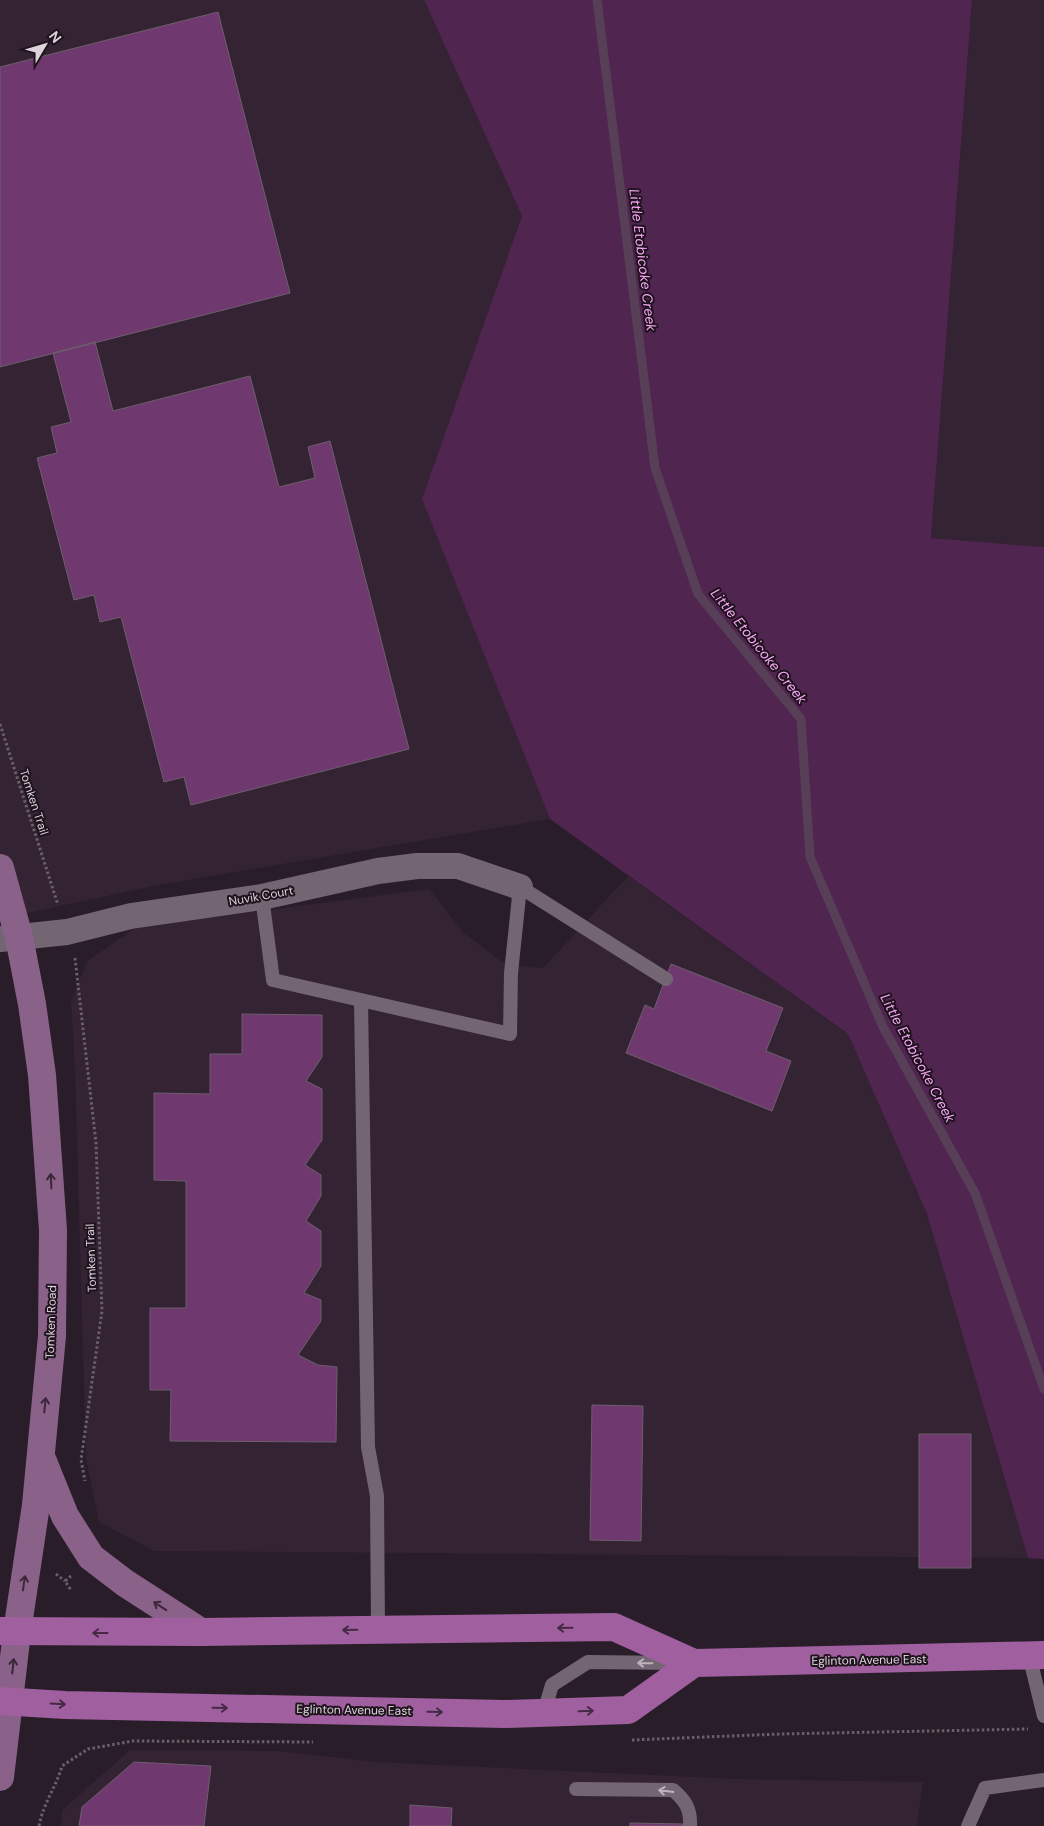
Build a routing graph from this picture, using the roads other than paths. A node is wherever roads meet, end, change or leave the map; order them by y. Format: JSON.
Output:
{"nodes":[{"id":1,"x":0,"y":868,"type":"edge"},
{"id":2,"x":520,"y":887,"type":"junction"},
{"id":3,"x":262,"y":897,"type":"junction"},
{"id":4,"x":10,"y":938,"type":"edge"},
{"id":5,"x":666,"y":979,"type":"dead end"},
{"id":6,"x":361,"y":1001,"type":"junction"},
{"id":7,"x":40,"y":1453,"type":"junction"},
{"id":8,"x":378,"y":1630,"type":"junction"},
{"id":9,"x":9,"y":1631,"type":"edge"},
{"id":10,"x":201,"y":1632,"type":"junction"},
{"id":11,"x":1037,"y":1655,"type":"edge"},
{"id":12,"x":694,"y":1663,"type":"junction"},
{"id":13,"x":5,"y":1701,"type":"edge"},
{"id":14,"x":544,"y":1712,"type":"junction"},
{"id":15,"x":1044,"y":1716,"type":"edge"},
{"id":16,"x":0,"y":1777,"type":"edge"},
{"id":17,"x":1044,"y":1780,"type":"edge"},
{"id":18,"x":576,"y":1789,"type":"dead end"},
{"id":19,"x":690,"y":1826,"type":"edge"},
{"id":20,"x":968,"y":1826,"type":"edge"}],
"edges":[{"from":1,"to":4,"type":"main road","name":"Tomken Road"},
{"from":2,"to":3,"type":"street","name":"Nuvik Court"},
{"from":2,"to":5,"type":"lane"},
{"from":2,"to":6,"type":"lane"},
{"from":3,"to":4,"type":"street","name":"Nuvik Court"},
{"from":3,"to":6,"type":"lane"},
{"from":7,"to":4,"type":"main road","name":"Tomken Road","one_way":true},
{"from":6,"to":8,"type":"lane"},
{"from":9,"to":7,"type":"main road","name":"Tomken Road","one_way":true},
{"from":10,"to":7,"type":"main road","one_way":true},
{"from":8,"to":10,"type":"main road","name":"Eglinton Avenue East","one_way":true},
{"from":12,"to":8,"type":"main road","name":"Eglinton Avenue East","one_way":true},
{"from":10,"to":9,"type":"main road","name":"Eglinton Avenue East","one_way":true},
{"from":13,"to":9,"type":"main road","name":"Tomken Road","one_way":true},
{"from":11,"to":12,"type":"main road","name":"Eglinton Avenue East"},
{"from":11,"to":15,"type":"lane"},
{"from":14,"to":12,"type":"main road","name":"Eglinton Avenue East","one_way":true},
{"from":12,"to":14,"type":"lane","one_way":true},
{"from":13,"to":14,"type":"main road","name":"Eglinton Avenue East","one_way":true},
{"from":13,"to":16,"type":"main road","name":"Tomken Road"},
{"from":17,"to":20,"type":"lane"},
{"from":19,"to":18,"type":"lane","one_way":true}]}
